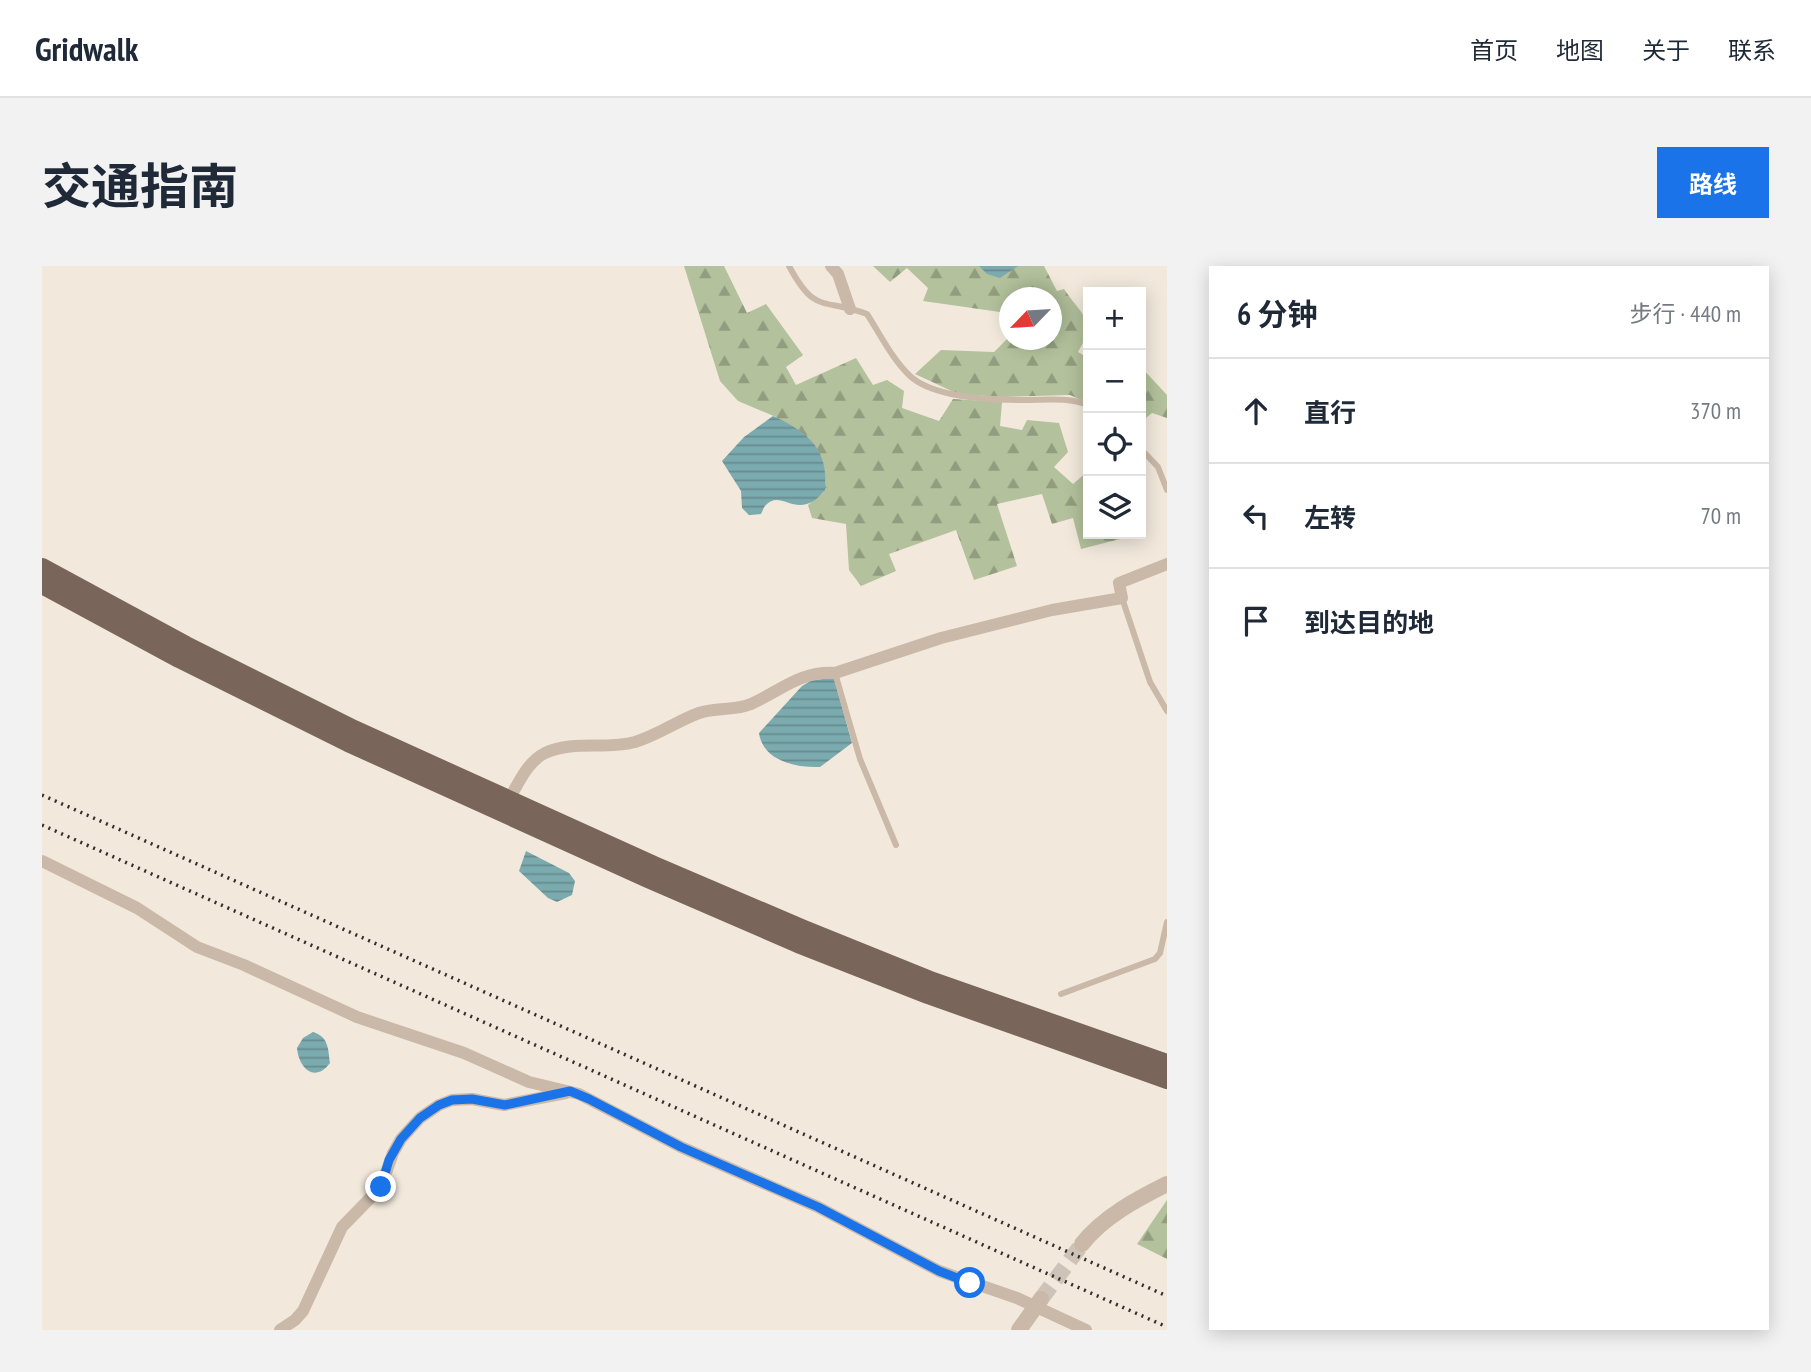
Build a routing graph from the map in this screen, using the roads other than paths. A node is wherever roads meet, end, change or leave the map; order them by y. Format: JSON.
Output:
{"nodes":[{"id":1,"x":789,"y":266,"type":"edge"},
{"id":2,"x":831,"y":266,"type":"edge"},
{"id":3,"x":850,"y":309,"type":"junction"},
{"id":4,"x":1083,"y":403,"type":"edge"},
{"id":5,"x":1146,"y":454,"type":"edge"},
{"id":6,"x":1167,"y":490,"type":"edge"},
{"id":7,"x":1167,"y":564,"type":"edge"},
{"id":8,"x":42,"y":567,"type":"edge"},
{"id":9,"x":42,"y":585,"type":"edge"},
{"id":10,"x":1122,"y":598,"type":"junction"},
{"id":11,"x":835,"y":673,"type":"junction"},
{"id":12,"x":1167,"y":711,"type":"edge"},
{"id":13,"x":509,"y":799,"type":"junction"},
{"id":14,"x":896,"y":845,"type":"dead end"},
{"id":15,"x":42,"y":861,"type":"edge"},
{"id":16,"x":1167,"y":922,"type":"edge"},
{"id":17,"x":1061,"y":994,"type":"dead end"},
{"id":18,"x":1167,"y":1063,"type":"edge"},
{"id":19,"x":1167,"y":1080,"type":"edge"},
{"id":20,"x":570,"y":1091,"type":"junction"},
{"id":21,"x":1167,"y":1184,"type":"edge"},
{"id":22,"x":1083,"y":1244,"type":"tunnel mouth"},
{"id":23,"x":1038,"y":1302,"type":"junction"},
{"id":24,"x":280,"y":1330,"type":"edge"},
{"id":25,"x":1019,"y":1330,"type":"edge"},
{"id":26,"x":1086,"y":1330,"type":"edge"}],
"edges":[{"from":1,"to":3,"type":"lane"},
{"from":2,"to":3,"type":"street"},
{"from":3,"to":4,"type":"lane"},
{"from":5,"to":6,"type":"lane"},
{"from":7,"to":10,"type":"street"},
{"from":8,"to":13,"type":"main road"},
{"from":9,"to":19,"type":"main road"},
{"from":10,"to":11,"type":"street"},
{"from":10,"to":12,"type":"lane"},
{"from":11,"to":13,"type":"street"},
{"from":11,"to":14,"type":"lane"},
{"from":13,"to":18,"type":"main road"},
{"from":15,"to":20,"type":"street"},
{"from":16,"to":17,"type":"lane"},
{"from":20,"to":23,"type":"street"},
{"from":20,"to":24,"type":"street"},
{"from":21,"to":22,"type":"street"},
{"from":23,"to":25,"type":"street"},
{"from":23,"to":26,"type":"street"}]}
